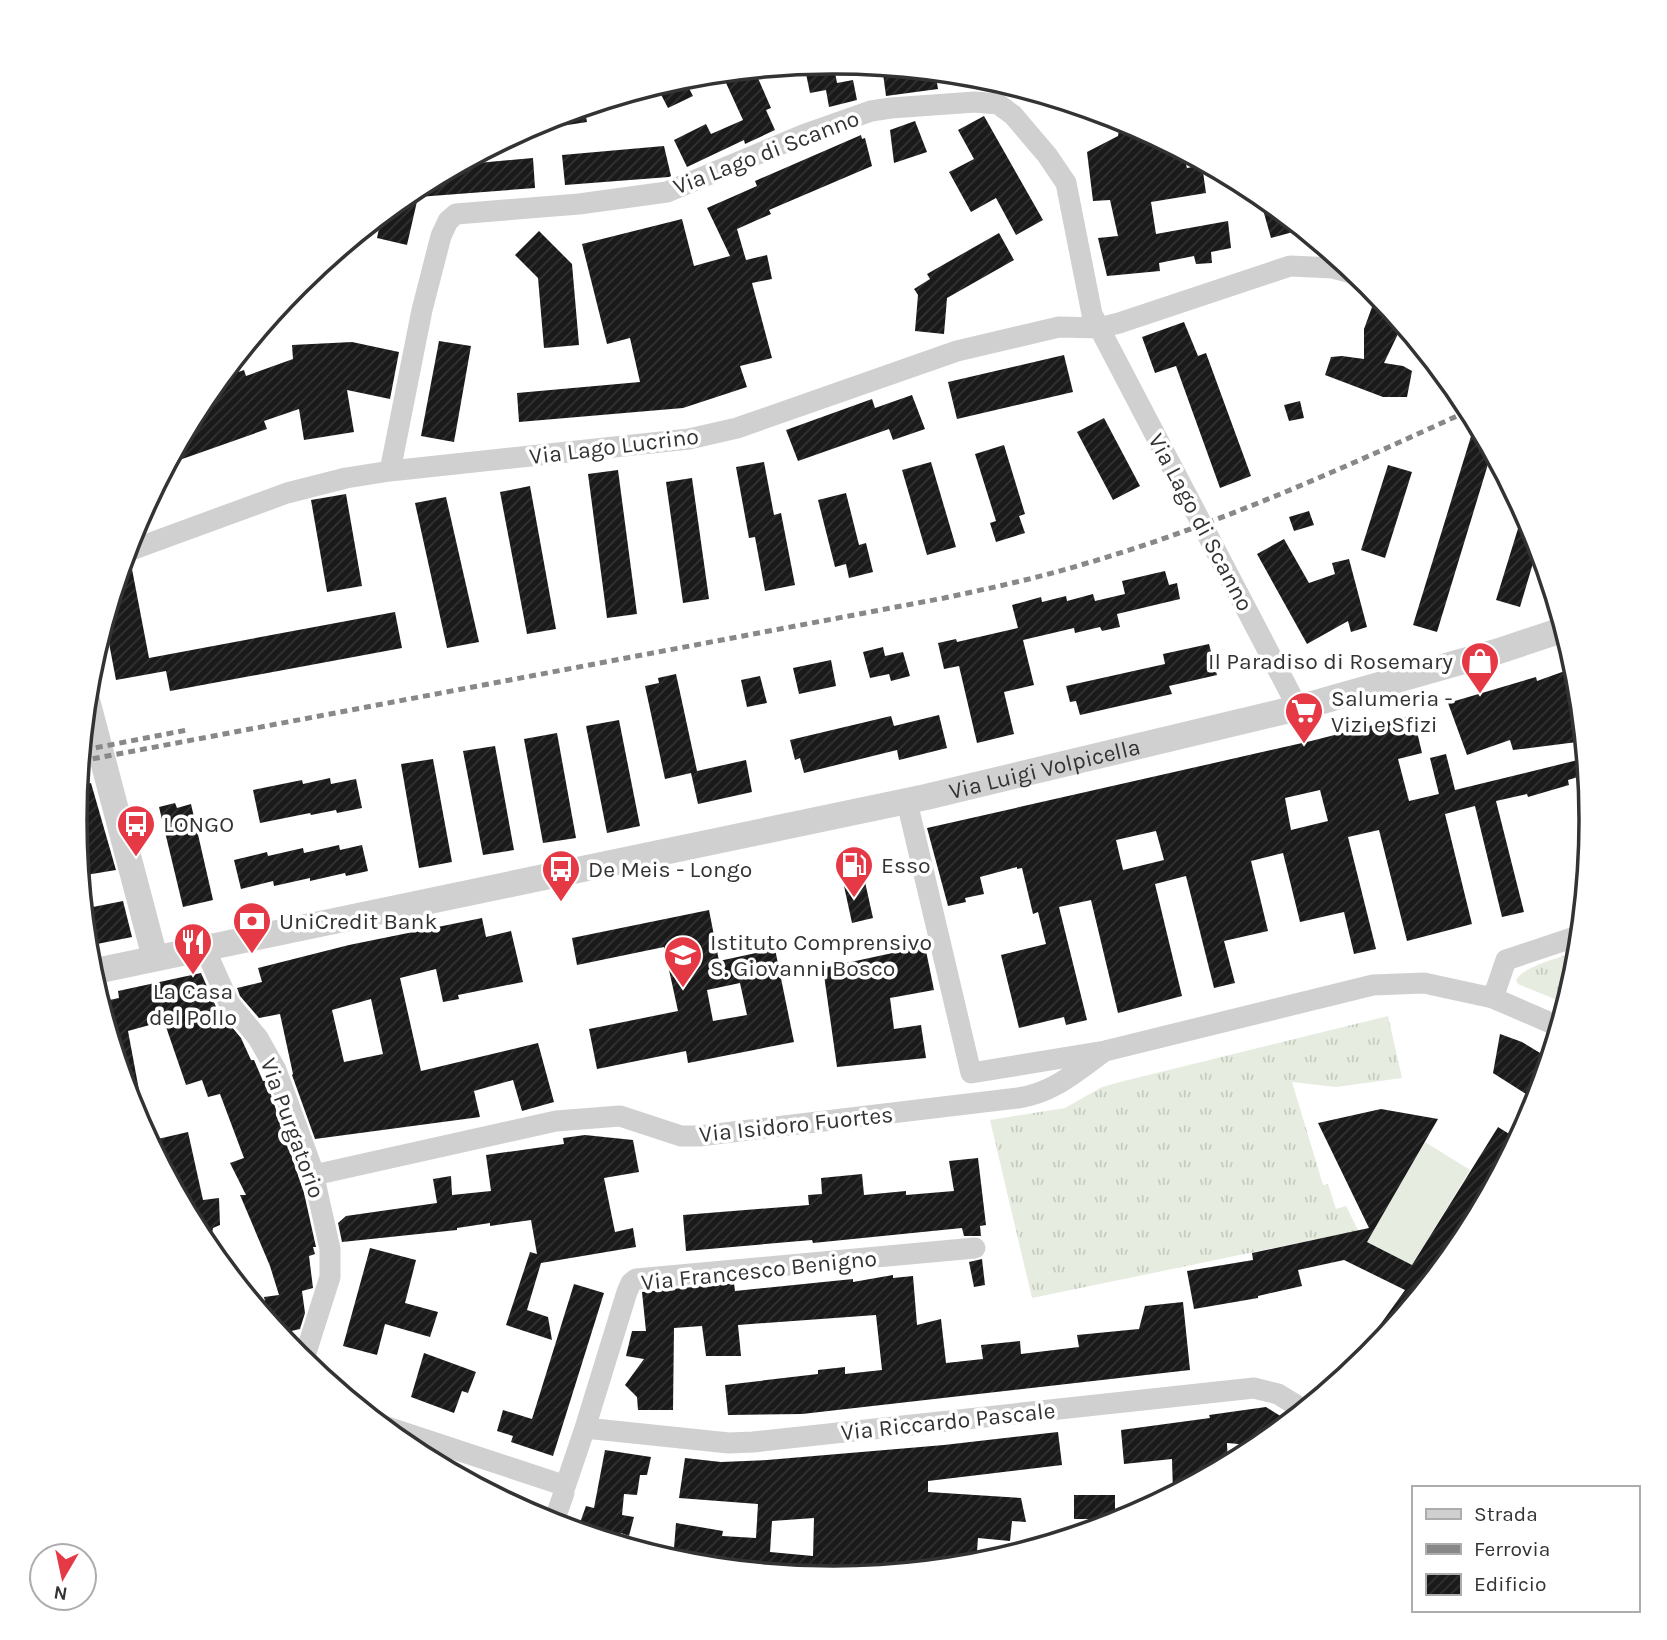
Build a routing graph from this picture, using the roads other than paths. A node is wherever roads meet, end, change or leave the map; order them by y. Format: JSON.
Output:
{"nodes":[{"id":1,"x":1330,"y":263,"type":"edge"},
{"id":2,"x":1099,"y":328,"type":"junction"},
{"id":3,"x":390,"y":471,"type":"junction"},
{"id":4,"x":139,"y":547,"type":"edge"},
{"id":5,"x":1556,"y":632,"type":"edge"},
{"id":6,"x":1298,"y":708,"type":"junction"},
{"id":7,"x":93,"y":723,"type":"edge"},
{"id":8,"x":907,"y":802,"type":"junction"},
{"id":9,"x":1570,"y":939,"type":"edge"},
{"id":10,"x":205,"y":949,"type":"junction"},
{"id":11,"x":155,"y":958,"type":"junction"},
{"id":12,"x":102,"y":970,"type":"edge"},
{"id":13,"x":1493,"y":998,"type":"junction"},
{"id":14,"x":1552,"y":1023,"type":"edge"},
{"id":15,"x":1105,"y":1051,"type":"junction"},
{"id":16,"x":314,"y":1175,"type":"junction"},
{"id":17,"x":975,"y":1248,"type":"dead end"},
{"id":18,"x":307,"y":1349,"type":"edge"},
{"id":19,"x":1296,"y":1405,"type":"edge"},
{"id":20,"x":586,"y":1428,"type":"junction"},
{"id":21,"x":411,"y":1435,"type":"edge"},
{"id":22,"x":565,"y":1487,"type":"junction"},
{"id":23,"x":557,"y":1513,"type":"edge"}],
"edges":[{"from":1,"to":2,"type":"street","name":"Via Lago Lucrino"},
{"from":2,"to":3,"type":"street","name":"Via Lago Lucrino"},
{"from":2,"to":3,"type":"street","name":"Via Lago di Scanno"},
{"from":2,"to":6,"type":"street","name":"Via Lago di Scanno"},
{"from":3,"to":4,"type":"street","name":"Via Lago Lucrino"},
{"from":5,"to":6,"type":"street","name":"Via Luigi Volpicella"},
{"from":6,"to":8,"type":"street","name":"Via Luigi Volpicella"},
{"from":7,"to":11,"type":"street"},
{"from":8,"to":10,"type":"street","name":"Via Luigi Volpicella"},
{"from":8,"to":15,"type":"street","name":"Via Isidoro Fuortes"},
{"from":9,"to":13,"type":"street"},
{"from":10,"to":11,"type":"street","name":"Via Luigi Volpicella"},
{"from":10,"to":16,"type":"street","name":"Via Purgatorio"},
{"from":11,"to":12,"type":"street","name":"Via Luigi Volpicella"},
{"from":13,"to":14,"type":"street","name":"Via Isidoro Fuortes"},
{"from":13,"to":15,"type":"street","name":"Via Isidoro Fuortes"},
{"from":15,"to":16,"type":"street","name":"Via Isidoro Fuortes"},
{"from":16,"to":18,"type":"street","name":"Via Purgatorio"},
{"from":17,"to":20,"type":"street","name":"Via Francesco Benigno"},
{"from":19,"to":20,"type":"street","name":"Via Riccardo Pascale"},
{"from":20,"to":22,"type":"street","name":"Via Francesco Benigno"},
{"from":21,"to":22,"type":"street"},
{"from":22,"to":23,"type":"street","name":"Via Francesco Benigno"}]}
